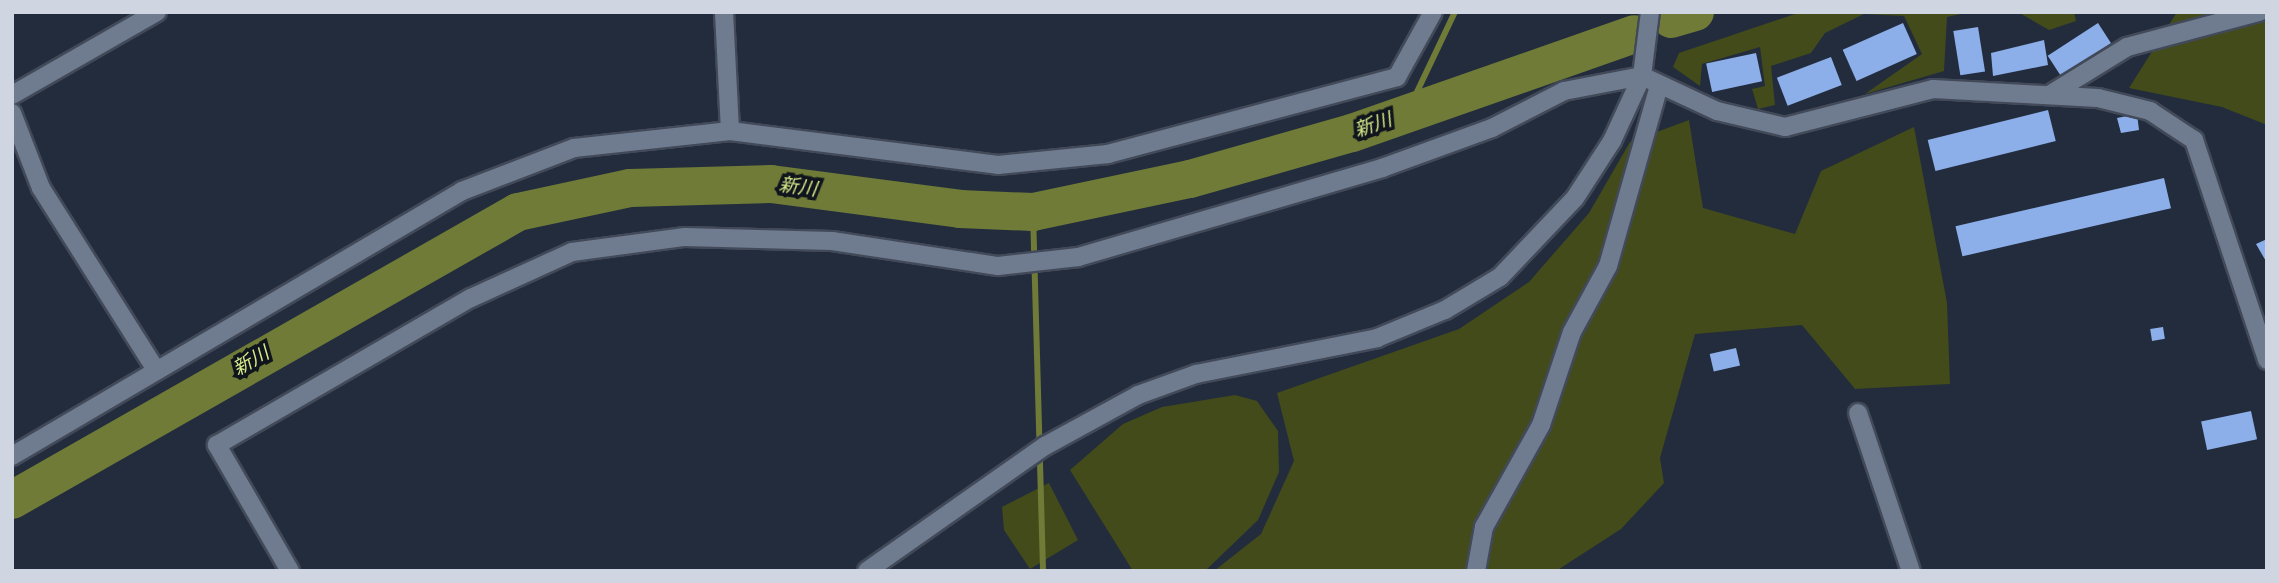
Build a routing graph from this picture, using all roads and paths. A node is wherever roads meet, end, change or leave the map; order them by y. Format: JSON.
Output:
{"nodes":[{"id":1,"x":157,"y":12,"type":"edge"},
{"id":2,"x":724,"y":12,"type":"edge"},
{"id":3,"x":1433,"y":12,"type":"edge"},
{"id":4,"x":1650,"y":12,"type":"edge"},
{"id":5,"x":2259,"y":12,"type":"edge"},
{"id":6,"x":1642,"y":76,"type":"junction"},
{"id":7,"x":1659,"y":86,"type":"junction"},
{"id":8,"x":2051,"y":94,"type":"junction"},
{"id":9,"x":12,"y":95,"type":"edge"},
{"id":10,"x":12,"y":113,"type":"edge"},
{"id":11,"x":730,"y":131,"type":"junction"},
{"id":12,"x":2267,"y":360,"type":"edge"},
{"id":13,"x":156,"y":370,"type":"junction"},
{"id":14,"x":1858,"y":414,"type":"dead end"},
{"id":15,"x":12,"y":456,"type":"edge"},
{"id":16,"x":876,"y":568,"type":"edge"},
{"id":17,"x":290,"y":571,"type":"edge"},
{"id":18,"x":1476,"y":571,"type":"edge"},
{"id":19,"x":1911,"y":571,"type":"edge"}],
"edges":[{"from":1,"to":9,"type":"street"},
{"from":2,"to":11,"type":"street"},
{"from":3,"to":11,"type":"street"},
{"from":4,"to":6,"type":"street"},
{"from":5,"to":8,"type":"street"},
{"from":6,"to":7,"type":"street"},
{"from":6,"to":16,"type":"street"},
{"from":6,"to":17,"type":"street"},
{"from":7,"to":8,"type":"street"},
{"from":7,"to":18,"type":"street"},
{"from":8,"to":12,"type":"street"},
{"from":10,"to":13,"type":"street"},
{"from":11,"to":13,"type":"street"},
{"from":13,"to":15,"type":"street"},
{"from":14,"to":19,"type":"street"}]}
